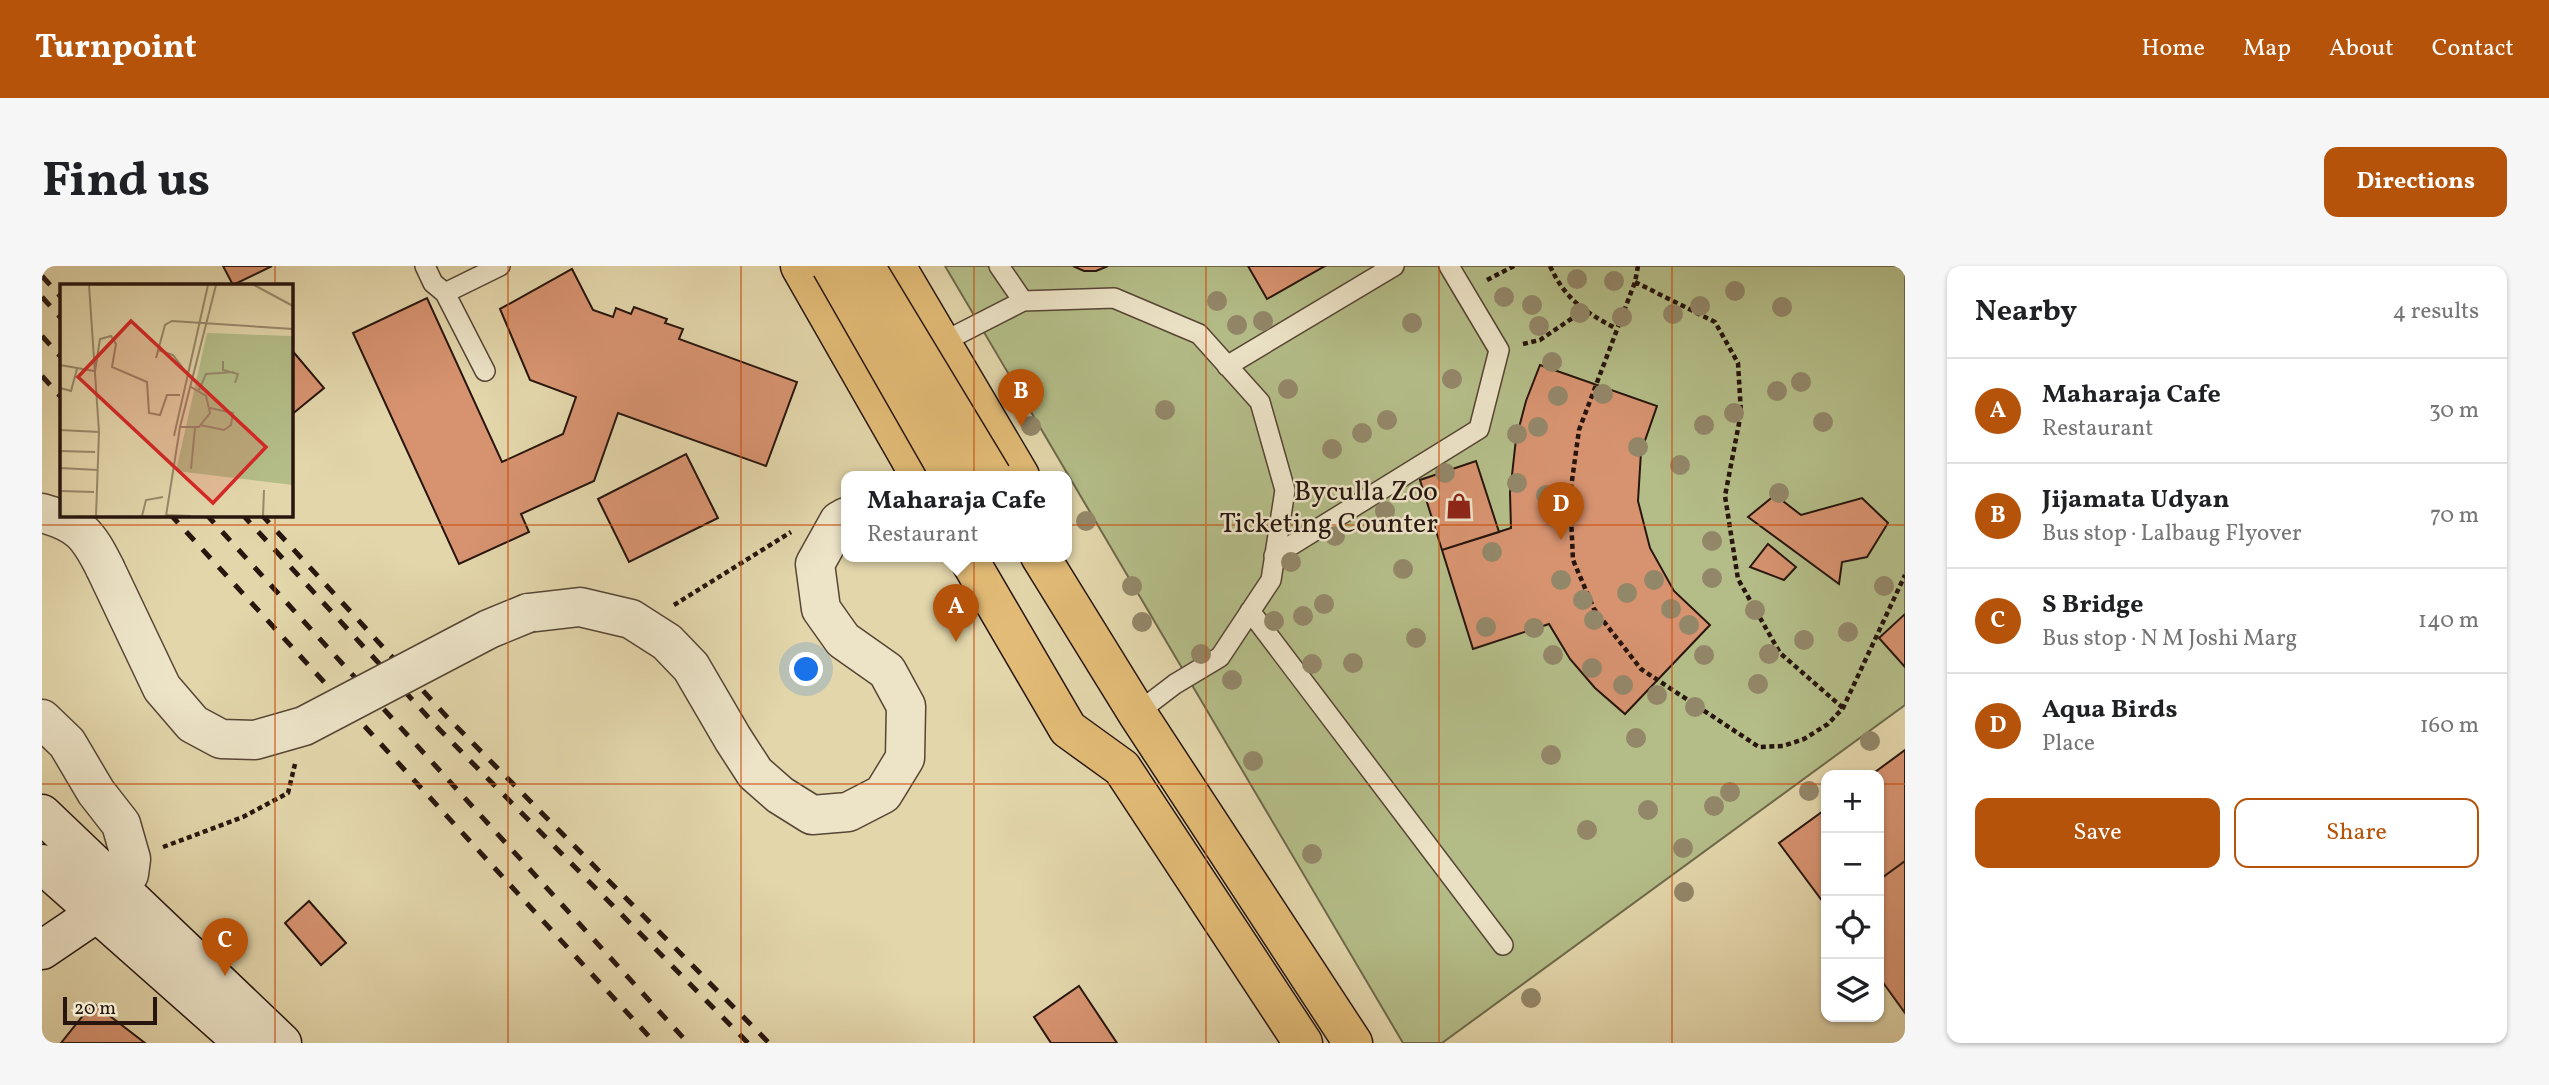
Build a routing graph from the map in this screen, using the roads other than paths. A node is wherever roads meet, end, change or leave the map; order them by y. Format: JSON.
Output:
{"nodes":[{"id":1,"x":425,"y":266,"type":"edge"},
{"id":2,"x":500,"y":266,"type":"edge"},
{"id":3,"x":800,"y":266,"type":"edge"},
{"id":4,"x":831,"y":266,"type":"edge"},
{"id":5,"x":865,"y":266,"type":"edge"},
{"id":6,"x":896,"y":266,"type":"edge"},
{"id":7,"x":999,"y":266,"type":"edge"},
{"id":8,"x":1394,"y":266,"type":"edge"},
{"id":9,"x":1449,"y":266,"type":"edge"},
{"id":10,"x":445,"y":293,"type":"junction"},
{"id":11,"x":1023,"y":302,"type":"junction"},
{"id":12,"x":941,"y":343,"type":"junction"},
{"id":13,"x":1227,"y":366,"type":"junction"},
{"id":14,"x":485,"y":371,"type":"dead end"},
{"id":15,"x":924,"y":471,"type":"edge"},
{"id":16,"x":924,"y":471,"type":"edge"},
{"id":17,"x":989,"y":471,"type":"edge"},
{"id":18,"x":1017,"y":471,"type":"edge"},
{"id":19,"x":42,"y":513,"type":"edge"},
{"id":20,"x":836,"y":530,"type":"edge"},
{"id":21,"x":1275,"y":556,"type":"junction"},
{"id":22,"x":971,"y":562,"type":"edge"},
{"id":23,"x":1001,"y":562,"type":"edge"},
{"id":24,"x":1044,"y":562,"type":"edge"},
{"id":25,"x":1071,"y":562,"type":"edge"},
{"id":26,"x":1250,"y":611,"type":"junction"},
{"id":27,"x":1137,"y":713,"type":"junction"},
{"id":28,"x":42,"y":719,"type":"edge"},
{"id":29,"x":1122,"y":768,"type":"junction"},
{"id":30,"x":96,"y":792,"type":"junction"},
{"id":31,"x":42,"y":814,"type":"edge"},
{"id":32,"x":85,"y":853,"type":"junction"},
{"id":33,"x":50,"y":884,"type":"edge"},
{"id":34,"x":117,"y":886,"type":"junction"},
{"id":35,"x":1503,"y":945,"type":"dead end"},
{"id":36,"x":42,"y":950,"type":"edge"},
{"id":37,"x":244,"y":1043,"type":"edge"},
{"id":38,"x":282,"y":1043,"type":"edge"},
{"id":39,"x":1303,"y":1043,"type":"edge"},
{"id":40,"x":1353,"y":1043,"type":"edge"}],
"edges":[{"from":1,"to":10,"type":"lane"},
{"from":2,"to":10,"type":"lane"},
{"from":3,"to":15,"type":"highway"},
{"from":4,"to":16,"type":"highway","bridge":true},
{"from":5,"to":17,"type":"highway","bridge":true},
{"from":6,"to":12,"type":"highway"},
{"from":7,"to":11,"type":"lane"},
{"from":8,"to":13,"type":"lane"},
{"from":9,"to":21,"type":"lane"},
{"from":10,"to":14,"type":"lane"},
{"from":11,"to":12,"type":"lane"},
{"from":11,"to":13,"type":"lane"},
{"from":12,"to":18,"type":"highway"},
{"from":13,"to":21,"type":"lane"},
{"from":19,"to":20,"type":"street","bridge":true},
{"from":21,"to":26,"type":"lane"},
{"from":22,"to":29,"type":"highway"},
{"from":23,"to":29,"type":"highway"},
{"from":24,"to":27,"type":"highway"},
{"from":25,"to":27,"type":"highway"},
{"from":26,"to":27,"type":"lane"},
{"from":26,"to":35,"type":"lane"},
{"from":27,"to":40,"type":"highway"},
{"from":28,"to":30,"type":"street"},
{"from":29,"to":39,"type":"highway"},
{"from":30,"to":32,"type":"street"},
{"from":30,"to":34,"type":"street"},
{"from":31,"to":32,"type":"street"},
{"from":32,"to":33,"type":"street"},
{"from":32,"to":34,"type":"street"},
{"from":33,"to":34,"type":"street"},
{"from":34,"to":36,"type":"street"},
{"from":34,"to":37,"type":"street"},
{"from":34,"to":38,"type":"street"}]}
